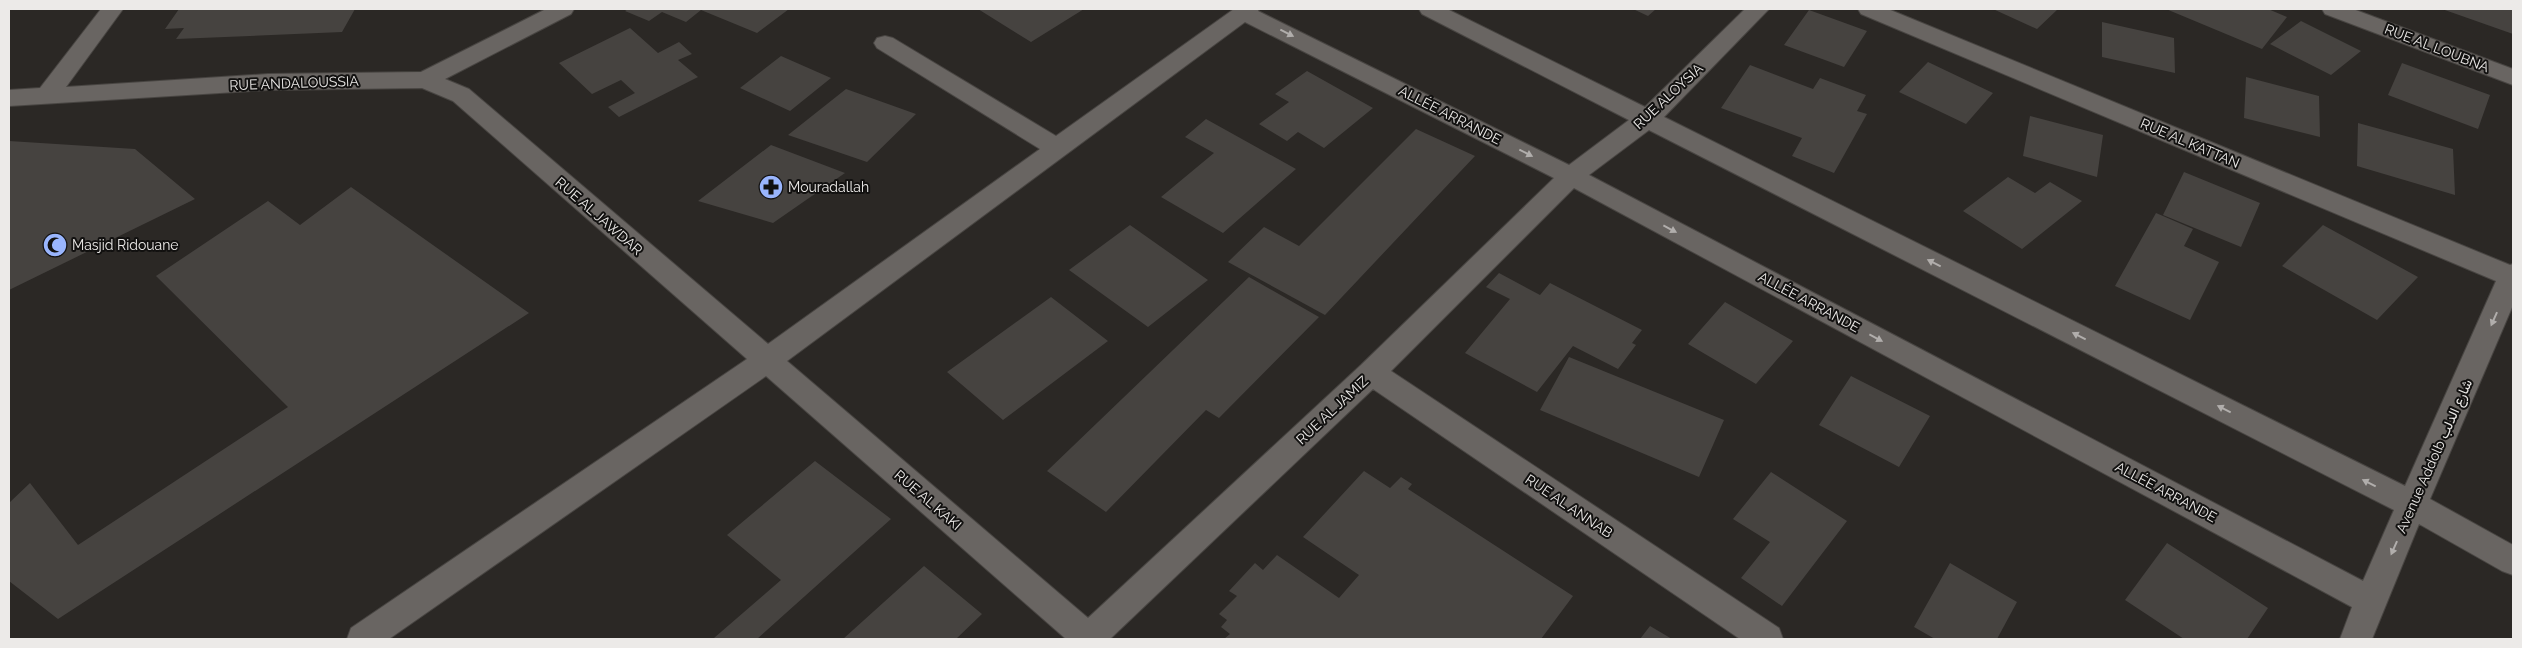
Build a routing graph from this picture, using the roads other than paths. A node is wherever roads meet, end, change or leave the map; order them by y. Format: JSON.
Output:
{"nodes":[{"id":1,"x":112,"y":9,"type":"edge"},
{"id":2,"x":563,"y":9,"type":"edge"},
{"id":3,"x":1430,"y":9,"type":"edge"},
{"id":4,"x":1758,"y":9,"type":"edge"},
{"id":5,"x":1869,"y":9,"type":"edge"},
{"id":6,"x":2333,"y":9,"type":"edge"},
{"id":7,"x":1246,"y":10,"type":"edge"},
{"id":8,"x":885,"y":43,"type":"dead end"},
{"id":9,"x":2513,"y":77,"type":"edge"},
{"id":10,"x":425,"y":80,"type":"junction"},
{"id":11,"x":48,"y":94,"type":"junction"},
{"id":12,"x":9,"y":98,"type":"edge"},
{"id":13,"x":1648,"y":118,"type":"junction"},
{"id":14,"x":1057,"y":148,"type":"junction"},
{"id":15,"x":1571,"y":176,"type":"junction"},
{"id":16,"x":2513,"y":276,"type":"edge"},
{"id":17,"x":767,"y":360,"type":"junction"},
{"id":18,"x":1371,"y":373,"type":"junction"},
{"id":19,"x":2413,"y":505,"type":"junction"},
{"id":20,"x":2513,"y":561,"type":"edge"},
{"id":21,"x":2370,"y":601,"type":"junction"},
{"id":22,"x":363,"y":639,"type":"edge"},
{"id":23,"x":1088,"y":639,"type":"edge"},
{"id":24,"x":1767,"y":639,"type":"edge"},
{"id":25,"x":2356,"y":639,"type":"edge"}],
"edges":[{"from":1,"to":11,"type":"street"},
{"from":2,"to":10,"type":"street","name":"RUE ANDALOUSSIA"},
{"from":3,"to":13,"type":"street"},
{"from":4,"to":13,"type":"street","name":"RUE ALOYSIA"},
{"from":5,"to":16,"type":"street","name":"RUE AL KATTAN"},
{"from":6,"to":9,"type":"street","name":"RUE AL LOUBNA"},
{"from":7,"to":14,"type":"street"},
{"from":7,"to":15,"type":"street","name":"ALLÉE ARRANDE","one_way":true},
{"from":8,"to":14,"type":"street"},
{"from":10,"to":11,"type":"street","name":"RUE ANDALOUSSIA"},
{"from":10,"to":17,"type":"street","name":"RUE AL JAWDAR"},
{"from":11,"to":12,"type":"street","name":"RUE ANDALOUSSIA"},
{"from":13,"to":15,"type":"street","name":"RUE ALOYSIA"},
{"from":19,"to":13,"type":"street","one_way":true},
{"from":14,"to":17,"type":"street"},
{"from":15,"to":18,"type":"street","name":"RUE AL JAMIZ"},
{"from":15,"to":21,"type":"street","name":"ALLÉE ARRANDE","one_way":true},
{"from":16,"to":19,"type":"street","name":"Avenue Addolb شارع الدلب","one_way":true},
{"from":17,"to":22,"type":"street"},
{"from":17,"to":23,"type":"street","name":"RUE AL KAKI"},
{"from":18,"to":23,"type":"street","name":"RUE AL JAMIZ"},
{"from":18,"to":24,"type":"street","name":"RUE AL ANNAB"},
{"from":19,"to":20,"type":"street"},
{"from":19,"to":21,"type":"street","name":"Avenue Addolb شارع الدلب","one_way":true},
{"from":21,"to":25,"type":"street","name":"Avenue Addolb شارع الدلب"}]}
